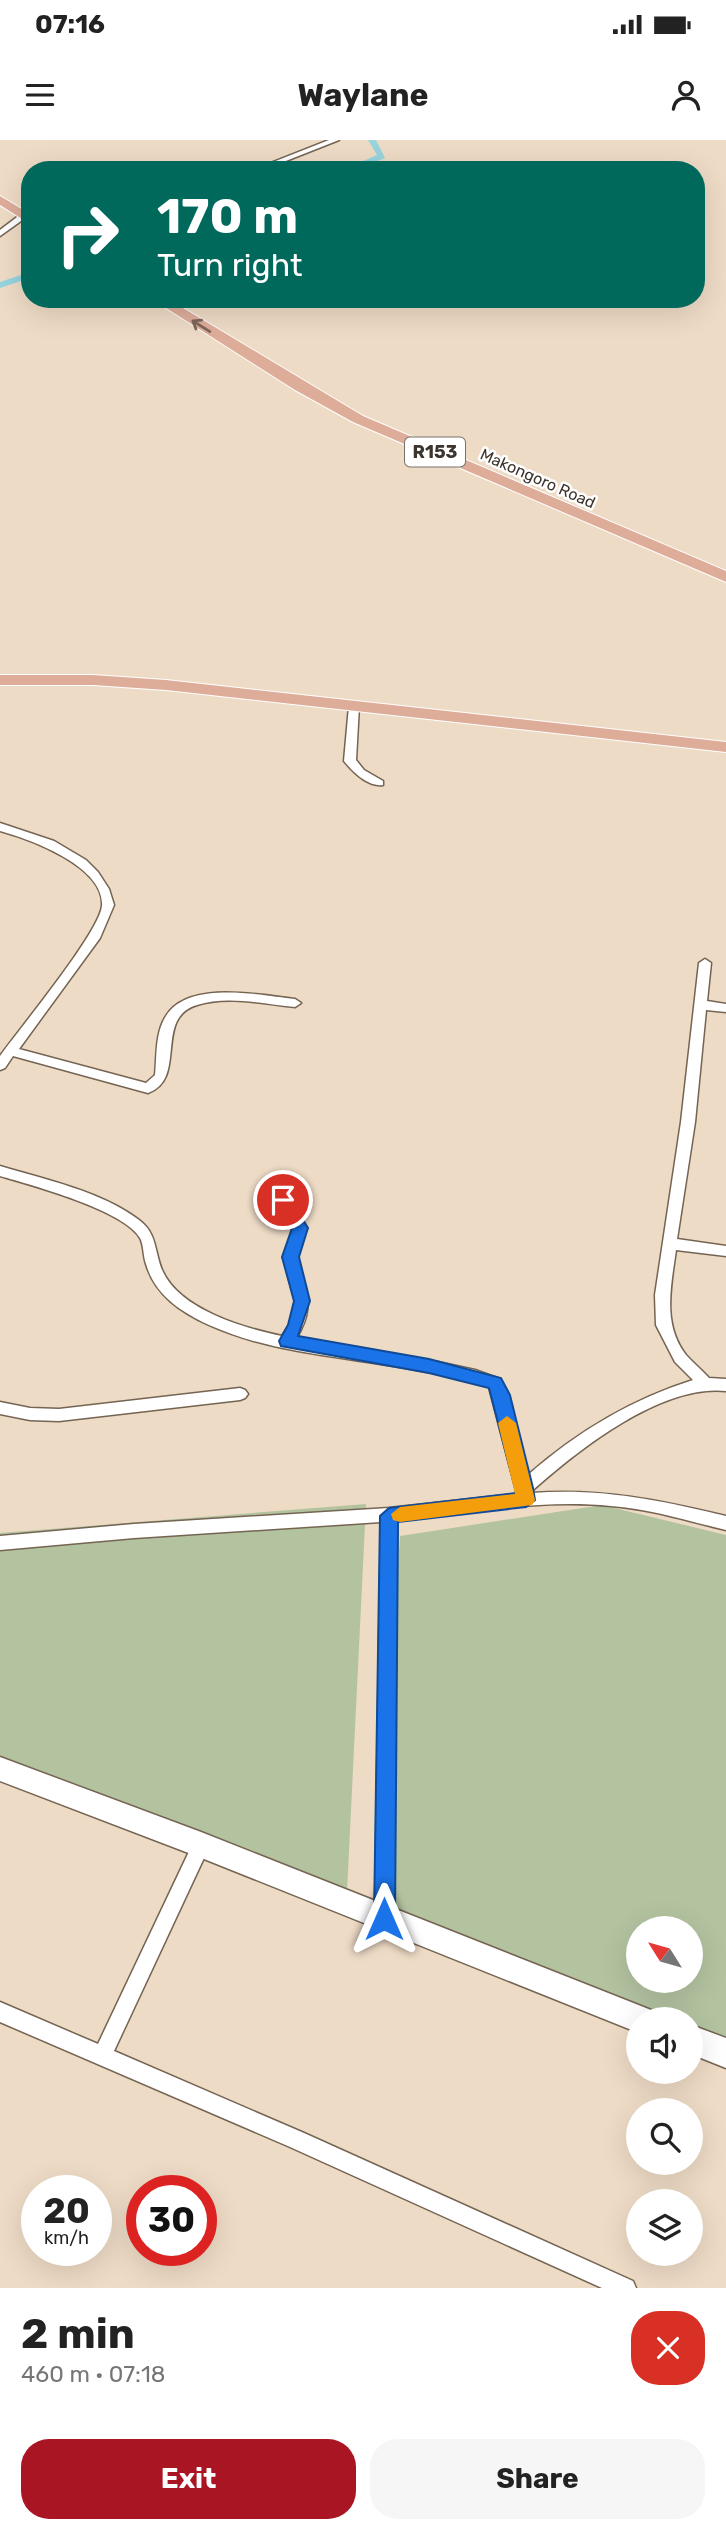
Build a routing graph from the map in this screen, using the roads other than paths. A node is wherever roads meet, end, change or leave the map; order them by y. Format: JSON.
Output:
{"nodes":[{"id":1,"x":335,"y":140,"type":"edge"},
{"id":2,"x":324,"y":142,"type":"edge"},
{"id":3,"x":279,"y":161,"type":"edge"},
{"id":4,"x":0,"y":186,"type":"edge"},
{"id":5,"x":0,"y":200,"type":"edge"},
{"id":6,"x":21,"y":207,"type":"edge"},
{"id":7,"x":21,"y":210,"type":"edge"},
{"id":8,"x":21,"y":221,"type":"edge"},
{"id":9,"x":0,"y":234,"type":"edge"},
{"id":10,"x":173,"y":308,"type":"edge"},
{"id":11,"x":197,"y":308,"type":"edge"},
{"id":12,"x":726,"y":564,"type":"edge"},
{"id":13,"x":726,"y":577,"type":"edge"},
{"id":14,"x":0,"y":680,"type":"edge"},
{"id":15,"x":354,"y":706,"type":"junction"},
{"id":16,"x":726,"y":747,"type":"edge"},
{"id":17,"x":379,"y":783,"type":"dead end"},
{"id":18,"x":0,"y":827,"type":"edge"},
{"id":19,"x":705,"y":963,"type":"dead end"},
{"id":20,"x":295,"y":1003,"type":"dead end"},
{"id":21,"x":701,"y":1005,"type":"junction"},
{"id":22,"x":726,"y":1008,"type":"edge"},
{"id":23,"x":11,"y":1051,"type":"junction"},
{"id":24,"x":0,"y":1065,"type":"edge"},
{"id":25,"x":0,"y":1171,"type":"edge"},
{"id":26,"x":283,"y":1187,"type":"dead end"},
{"id":27,"x":671,"y":1244,"type":"junction"},
{"id":28,"x":726,"y":1251,"type":"edge"},
{"id":29,"x":287,"y":1341,"type":"junction"},
{"id":30,"x":704,"y":1382,"type":"junction"},
{"id":31,"x":726,"y":1385,"type":"edge"},
{"id":32,"x":240,"y":1394,"type":"dead end"},
{"id":33,"x":0,"y":1408,"type":"edge"},
{"id":34,"x":525,"y":1494,"type":"junction"},
{"id":35,"x":389,"y":1516,"type":"junction"},
{"id":36,"x":726,"y":1523,"type":"edge"},
{"id":37,"x":0,"y":1542,"type":"edge"},
{"id":38,"x":0,"y":1769,"type":"edge"},
{"id":39,"x":201,"y":1845,"type":"junction"},
{"id":40,"x":384,"y":1919,"type":"junction"},
{"id":41,"x":626,"y":2014,"type":"edge"},
{"id":42,"x":2,"y":2017,"type":"edge"},
{"id":43,"x":703,"y":2044,"type":"edge"},
{"id":44,"x":726,"y":2053,"type":"edge"},
{"id":45,"x":103,"y":2054,"type":"junction"},
{"id":46,"x":626,"y":2288,"type":"edge"}],
"edges":[{"from":1,"to":2,"type":"street"},
{"from":2,"to":3,"type":"street"},
{"from":4,"to":6,"type":"main road"},
{"from":5,"to":7,"type":"main road"},
{"from":8,"to":9,"type":"street"},
{"from":13,"to":10,"type":"main road","name":"Makongoro Road","number":"R153","one_way":true},
{"from":11,"to":12,"type":"main road","name":"Makongoro Road","number":"R153"},
{"from":14,"to":15,"type":"main road"},
{"from":15,"to":16,"type":"main road"},
{"from":15,"to":17,"type":"street"},
{"from":18,"to":23,"type":"street"},
{"from":19,"to":21,"type":"street"},
{"from":20,"to":23,"type":"street"},
{"from":21,"to":22,"type":"street"},
{"from":21,"to":27,"type":"street"},
{"from":23,"to":24,"type":"street"},
{"from":25,"to":29,"type":"street"},
{"from":26,"to":29,"type":"street"},
{"from":27,"to":28,"type":"street"},
{"from":27,"to":30,"type":"street"},
{"from":29,"to":34,"type":"street"},
{"from":30,"to":31,"type":"street"},
{"from":30,"to":34,"type":"street"},
{"from":32,"to":33,"type":"street"},
{"from":34,"to":35,"type":"street"},
{"from":34,"to":36,"type":"street"},
{"from":35,"to":37,"type":"street"},
{"from":35,"to":40,"type":"street"},
{"from":38,"to":39,"type":"street"},
{"from":39,"to":40,"type":"street"},
{"from":39,"to":45,"type":"street"},
{"from":40,"to":41,"type":"street"},
{"from":42,"to":45,"type":"street"},
{"from":43,"to":44,"type":"street"},
{"from":45,"to":46,"type":"street"}]}
